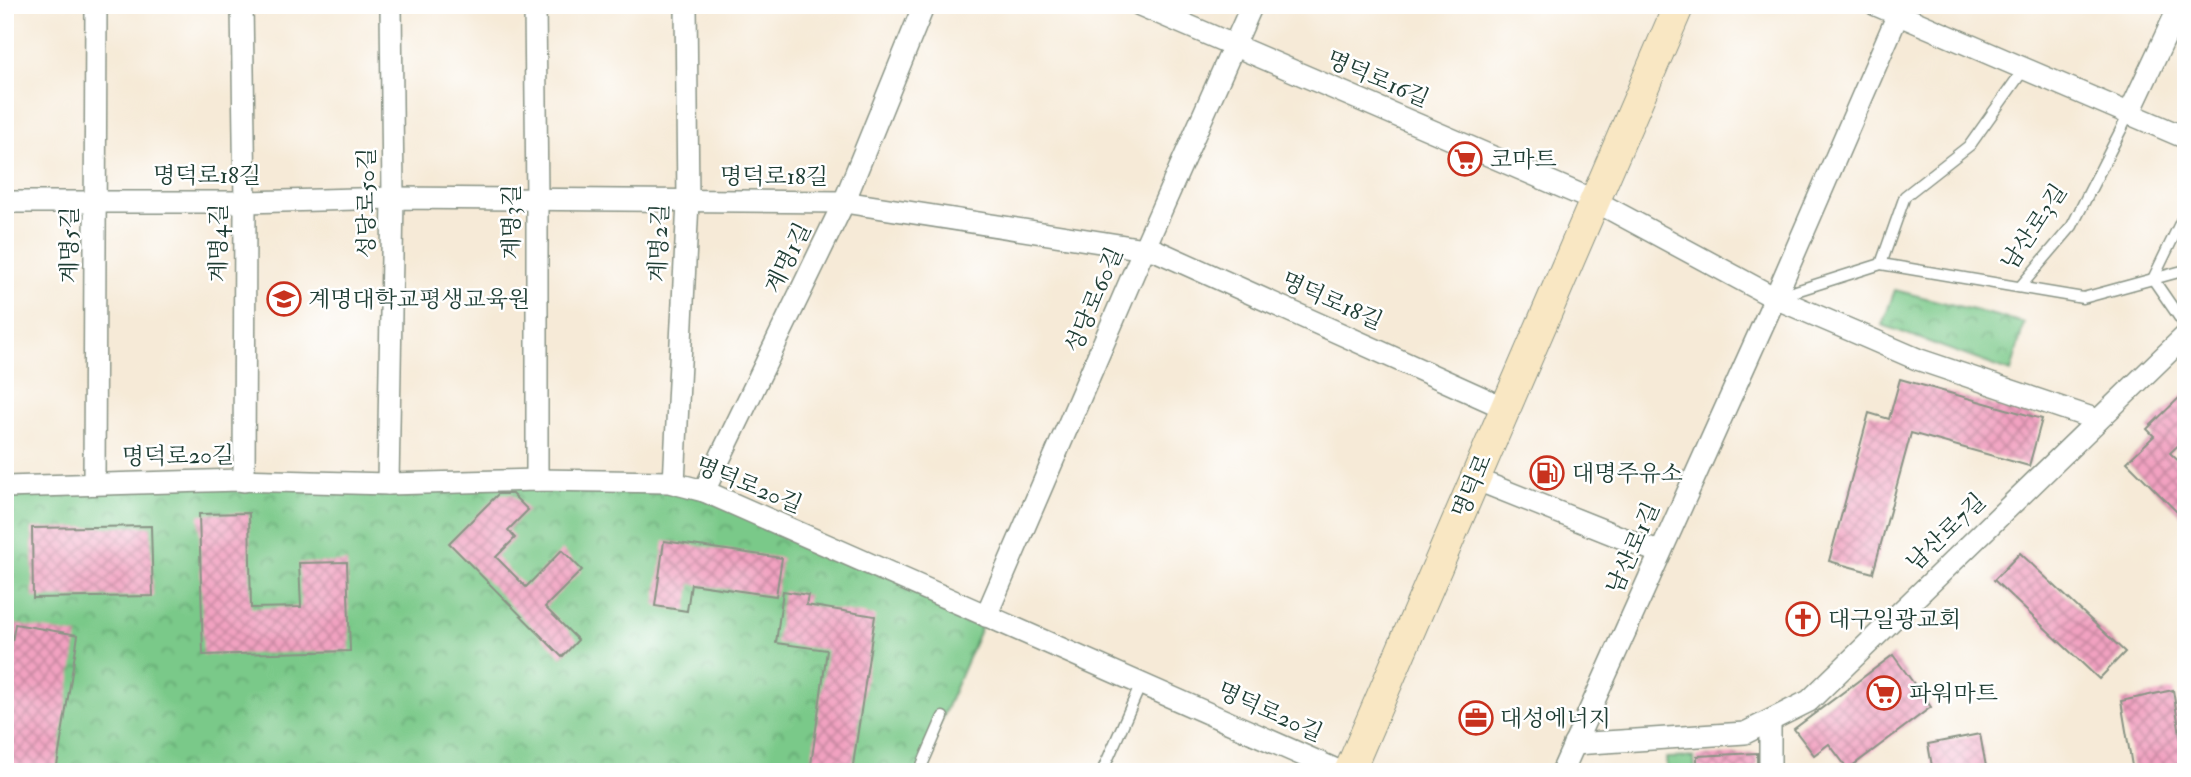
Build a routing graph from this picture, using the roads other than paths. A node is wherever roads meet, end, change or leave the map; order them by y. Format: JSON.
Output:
{"nodes":[{"id":1,"x":96,"y":5,"type":"edge"},
{"id":2,"x":242,"y":5,"type":"edge"},
{"id":3,"x":391,"y":5,"type":"edge"},
{"id":4,"x":535,"y":5,"type":"edge"},
{"id":5,"x":686,"y":5,"type":"edge"},
{"id":6,"x":924,"y":5,"type":"edge"},
{"id":7,"x":1140,"y":5,"type":"edge"},
{"id":8,"x":1252,"y":5,"type":"edge"},
{"id":9,"x":1679,"y":5,"type":"edge"},
{"id":10,"x":1876,"y":5,"type":"edge"},
{"id":11,"x":2180,"y":5,"type":"edge"},
{"id":12,"x":1900,"y":10,"type":"edge"},
{"id":13,"x":1234,"y":45,"type":"junction"},
{"id":14,"x":2024,"y":69,"type":"junction"},
{"id":15,"x":2129,"y":114,"type":"junction"},
{"id":16,"x":2186,"y":138,"type":"edge"},
{"id":17,"x":393,"y":198,"type":"junction"},
{"id":18,"x":537,"y":200,"type":"junction"},
{"id":19,"x":96,"y":201,"type":"junction"},
{"id":20,"x":1595,"y":201,"type":"junction"},
{"id":21,"x":5,"y":202,"type":"edge"},
{"id":22,"x":245,"y":202,"type":"junction"},
{"id":23,"x":688,"y":202,"type":"junction"},
{"id":24,"x":844,"y":202,"type":"junction"},
{"id":25,"x":2186,"y":211,"type":"edge"},
{"id":26,"x":1144,"y":249,"type":"junction"},
{"id":27,"x":1881,"y":264,"type":"junction"},
{"id":28,"x":2186,"y":270,"type":"edge"},
{"id":29,"x":2154,"y":279,"type":"junction"},
{"id":30,"x":2020,"y":288,"type":"junction"},
{"id":31,"x":1775,"y":298,"type":"junction"},
{"id":32,"x":2186,"y":327,"type":"edge"},
{"id":33,"x":2186,"y":335,"type":"edge"},
{"id":34,"x":1505,"y":408,"type":"junction"},
{"id":35,"x":2098,"y":420,"type":"junction"},
{"id":36,"x":1475,"y":479,"type":"junction"},
{"id":37,"x":537,"y":480,"type":"junction"},
{"id":38,"x":244,"y":481,"type":"junction"},
{"id":39,"x":674,"y":483,"type":"junction"},
{"id":40,"x":94,"y":484,"type":"junction"},
{"id":41,"x":388,"y":484,"type":"junction"},
{"id":42,"x":5,"y":486,"type":"edge"},
{"id":43,"x":704,"y":491,"type":"junction"},
{"id":44,"x":1660,"y":553,"type":"junction"},
{"id":45,"x":986,"y":616,"type":"junction"},
{"id":46,"x":1141,"y":684,"type":"junction"},
{"id":47,"x":943,"y":717,"type":"dead end"},
{"id":48,"x":1770,"y":721,"type":"junction"},
{"id":49,"x":1574,"y":744,"type":"junction"},
{"id":50,"x":919,"y":772,"type":"edge"},
{"id":51,"x":1102,"y":772,"type":"edge"},
{"id":52,"x":1340,"y":772,"type":"edge"},
{"id":53,"x":1349,"y":772,"type":"edge"},
{"id":54,"x":1562,"y":772,"type":"edge"},
{"id":55,"x":1770,"y":772,"type":"edge"}],
"edges":[{"from":1,"to":19,"type":"street","name":"계명5길"},
{"from":2,"to":22,"type":"street","name":"계명4길"},
{"from":3,"to":17,"type":"street","name":"성당로50길"},
{"from":4,"to":18,"type":"street","name":"계명3길"},
{"from":5,"to":23,"type":"street","name":"계명2길"},
{"from":6,"to":24,"type":"street","name":"계명1길"},
{"from":7,"to":13,"type":"street","name":"명덕로16길"},
{"from":8,"to":13,"type":"street","name":"성당로60길"},
{"from":9,"to":20,"type":"main road","name":"명덕로"},
{"from":10,"to":12,"type":"street"},
{"from":11,"to":15,"type":"street"},
{"from":12,"to":14,"type":"street"},
{"from":12,"to":31,"type":"street","name":"남산로1길"},
{"from":13,"to":20,"type":"street","name":"명덕로16길"},
{"from":13,"to":26,"type":"street","name":"성당로60길"},
{"from":14,"to":15,"type":"street"},
{"from":14,"to":27,"type":"lane"},
{"from":15,"to":16,"type":"street"},
{"from":15,"to":30,"type":"lane","name":"남산로3길"},
{"from":17,"to":18,"type":"street","name":"명덕로18길"},
{"from":17,"to":22,"type":"street","name":"명덕로18길"},
{"from":17,"to":41,"type":"street","name":"성당로50길"},
{"from":18,"to":23,"type":"street","name":"명덕로18길"},
{"from":18,"to":37,"type":"street","name":"계명3길"},
{"from":19,"to":21,"type":"street","name":"명덕로18길"},
{"from":19,"to":22,"type":"street","name":"명덕로18길"},
{"from":19,"to":40,"type":"street","name":"계명5길"},
{"from":20,"to":31,"type":"street"},
{"from":20,"to":34,"type":"main road","name":"명덕로"},
{"from":22,"to":38,"type":"street","name":"계명4길"},
{"from":23,"to":24,"type":"street","name":"명덕로18길"},
{"from":23,"to":39,"type":"street","name":"계명2길"},
{"from":24,"to":26,"type":"street","name":"명덕로18길"},
{"from":24,"to":43,"type":"street","name":"계명1길"},
{"from":25,"to":29,"type":"lane"},
{"from":26,"to":34,"type":"street","name":"명덕로18길"},
{"from":26,"to":45,"type":"street","name":"성당로60길"},
{"from":27,"to":30,"type":"lane"},
{"from":27,"to":31,"type":"lane"},
{"from":28,"to":29,"type":"lane","name":"남산로3길"},
{"from":29,"to":30,"type":"lane","name":"남산로3길"},
{"from":29,"to":32,"type":"lane"},
{"from":31,"to":35,"type":"street"},
{"from":31,"to":44,"type":"street","name":"남산로1길"},
{"from":33,"to":35,"type":"street","name":"남산로7길"},
{"from":34,"to":36,"type":"main road","name":"명덕로"},
{"from":35,"to":48,"type":"street","name":"남산로7길"},
{"from":36,"to":44,"type":"street"},
{"from":36,"to":53,"type":"main road","name":"명덕로"},
{"from":37,"to":39,"type":"street","name":"명덕로20길"},
{"from":37,"to":41,"type":"street","name":"명덕로20길"},
{"from":38,"to":40,"type":"street","name":"명덕로20길"},
{"from":38,"to":41,"type":"street","name":"명덕로20길"},
{"from":39,"to":43,"type":"street","name":"명덕로20길"},
{"from":40,"to":42,"type":"street","name":"명덕로20길"},
{"from":43,"to":45,"type":"street","name":"명덕로20길"},
{"from":44,"to":49,"type":"street","name":"남산로1길"},
{"from":45,"to":46,"type":"street","name":"명덕로20길"},
{"from":46,"to":51,"type":"lane"},
{"from":46,"to":52,"type":"street","name":"명덕로20길"},
{"from":47,"to":50,"type":"lane"},
{"from":48,"to":49,"type":"street"},
{"from":48,"to":55,"type":"street"},
{"from":49,"to":54,"type":"street","name":"남산로1길"}]}
